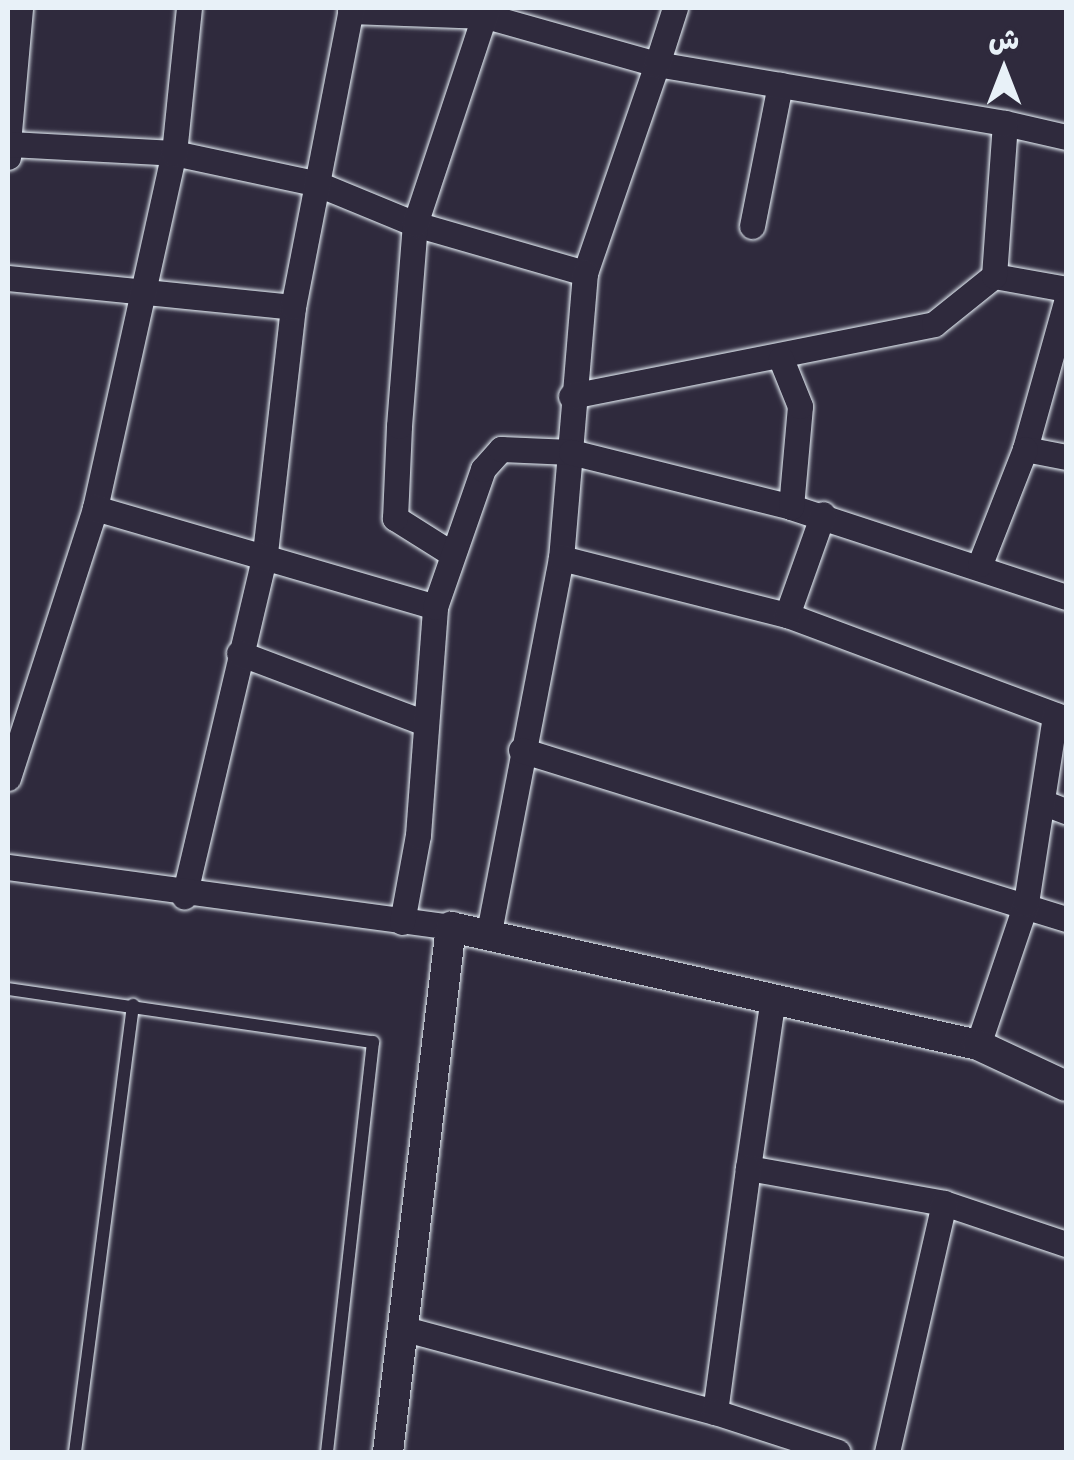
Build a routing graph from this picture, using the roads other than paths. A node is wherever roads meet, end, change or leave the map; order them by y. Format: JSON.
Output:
{"nodes":[{"id":1,"x":20,"y":8,"type":"edge"},
{"id":2,"x":190,"y":8,"type":"edge"},
{"id":3,"x":675,"y":8,"type":"edge"},
{"id":4,"x":351,"y":9,"type":"edge"},
{"id":5,"x":487,"y":12,"type":"edge"},
{"id":6,"x":657,"y":64,"type":"junction"},
{"id":7,"x":780,"y":85,"type":"junction"},
{"id":8,"x":1005,"y":123,"type":"junction"},
{"id":9,"x":1066,"y":137,"type":"edge"},
{"id":10,"x":8,"y":148,"type":"edge"},
{"id":11,"x":174,"y":152,"type":"junction"},
{"id":12,"x":318,"y":184,"type":"junction"},
{"id":13,"x":416,"y":224,"type":"junction"},
{"id":14,"x":752,"y":226,"type":"dead end"},
{"id":15,"x":585,"y":273,"type":"junction"},
{"id":16,"x":994,"y":276,"type":"junction"},
{"id":17,"x":8,"y":278,"type":"edge"},
{"id":18,"x":144,"y":286,"type":"junction"},
{"id":19,"x":1066,"y":289,"type":"edge"},
{"id":20,"x":1066,"y":302,"type":"edge"},
{"id":21,"x":293,"y":307,"type":"junction"},
{"id":22,"x":780,"y":360,"type":"junction"},
{"id":23,"x":571,"y":396,"type":"junction"},
{"id":24,"x":1025,"y":449,"type":"junction"},
{"id":25,"x":571,"y":452,"type":"junction"},
{"id":26,"x":1066,"y":457,"type":"edge"},
{"id":27,"x":791,"y":507,"type":"junction"},
{"id":28,"x":95,"y":508,"type":"junction"},
{"id":29,"x":823,"y":514,"type":"junction"},
{"id":30,"x":450,"y":552,"type":"junction"},
{"id":31,"x":264,"y":554,"type":"junction"},
{"id":32,"x":561,"y":558,"type":"junction"},
{"id":33,"x":980,"y":564,"type":"junction"},
{"id":34,"x":1066,"y":596,"type":"edge"},
{"id":35,"x":435,"y":608,"type":"junction"},
{"id":36,"x":787,"y":615,"type":"junction"},
{"id":37,"x":239,"y":653,"type":"junction"},
{"id":38,"x":1061,"y":717,"type":"edge"},
{"id":39,"x":424,"y":722,"type":"junction"},
{"id":40,"x":521,"y":750,"type":"junction"},
{"id":41,"x":8,"y":766,"type":"edge"},
{"id":42,"x":1054,"y":806,"type":"edge"},
{"id":43,"x":8,"y":867,"type":"edge"},
{"id":44,"x":184,"y":898,"type":"junction"},
{"id":45,"x":1026,"y":903,"type":"junction"},
{"id":46,"x":1066,"y":919,"type":"edge"},
{"id":47,"x":402,"y":922,"type":"junction"},
{"id":48,"x":451,"y":927,"type":"junction"},
{"id":49,"x":489,"y":932,"type":"junction"},
{"id":50,"x":8,"y":994,"type":"edge"},
{"id":51,"x":772,"y":997,"type":"junction"},
{"id":52,"x":133,"y":1004,"type":"junction"},
{"id":53,"x":978,"y":1044,"type":"junction"},
{"id":54,"x":1066,"y":1086,"type":"edge"},
{"id":55,"x":748,"y":1168,"type":"junction"},
{"id":56,"x":944,"y":1203,"type":"junction"},
{"id":57,"x":1066,"y":1244,"type":"edge"},
{"id":58,"x":405,"y":1329,"type":"junction"},
{"id":59,"x":715,"y":1412,"type":"junction"},
{"id":60,"x":75,"y":1452,"type":"edge"},
{"id":61,"x":327,"y":1452,"type":"edge"},
{"id":62,"x":388,"y":1452,"type":"edge"},
{"id":63,"x":838,"y":1452,"type":"edge"},
{"id":64,"x":887,"y":1452,"type":"edge"}],
"edges":[{"from":1,"to":10,"type":"street"},
{"from":2,"to":11,"type":"street"},
{"from":3,"to":6,"type":"street"},
{"from":4,"to":5,"type":"street"},
{"from":4,"to":12,"type":"street"},
{"from":5,"to":6,"type":"street"},
{"from":5,"to":13,"type":"street"},
{"from":6,"to":7,"type":"street"},
{"from":6,"to":15,"type":"street"},
{"from":7,"to":8,"type":"street"},
{"from":7,"to":14,"type":"street"},
{"from":8,"to":9,"type":"street"},
{"from":8,"to":16,"type":"street"},
{"from":10,"to":11,"type":"street"},
{"from":11,"to":12,"type":"street"},
{"from":11,"to":18,"type":"street"},
{"from":12,"to":13,"type":"street"},
{"from":12,"to":21,"type":"street"},
{"from":13,"to":15,"type":"street"},
{"from":13,"to":30,"type":"street"},
{"from":15,"to":23,"type":"street"},
{"from":16,"to":19,"type":"street"},
{"from":16,"to":22,"type":"street"},
{"from":17,"to":18,"type":"street"},
{"from":18,"to":21,"type":"street"},
{"from":18,"to":28,"type":"street"},
{"from":20,"to":24,"type":"street"},
{"from":21,"to":31,"type":"street"},
{"from":22,"to":23,"type":"street"},
{"from":22,"to":27,"type":"street"},
{"from":23,"to":25,"type":"street"},
{"from":24,"to":26,"type":"street"},
{"from":24,"to":33,"type":"street"},
{"from":25,"to":27,"type":"street"},
{"from":25,"to":30,"type":"street"},
{"from":25,"to":32,"type":"street"},
{"from":27,"to":29,"type":"street"},
{"from":28,"to":31,"type":"street"},
{"from":28,"to":41,"type":"street"},
{"from":29,"to":33,"type":"street"},
{"from":29,"to":36,"type":"street"},
{"from":30,"to":35,"type":"street"},
{"from":31,"to":35,"type":"street"},
{"from":31,"to":37,"type":"street"},
{"from":32,"to":36,"type":"street"},
{"from":32,"to":40,"type":"street"},
{"from":33,"to":34,"type":"street"},
{"from":35,"to":39,"type":"street"},
{"from":36,"to":38,"type":"street"},
{"from":37,"to":39,"type":"street"},
{"from":37,"to":44,"type":"street"},
{"from":38,"to":42,"type":"street"},
{"from":39,"to":47,"type":"street"},
{"from":40,"to":45,"type":"street"},
{"from":40,"to":49,"type":"street"},
{"from":42,"to":45,"type":"street"},
{"from":43,"to":44,"type":"street"},
{"from":44,"to":47,"type":"street"},
{"from":45,"to":46,"type":"street"},
{"from":45,"to":53,"type":"street"},
{"from":47,"to":48,"type":"street"},
{"from":48,"to":49,"type":"street"},
{"from":48,"to":58,"type":"street"},
{"from":49,"to":51,"type":"street"},
{"from":50,"to":52,"type":"lane"},
{"from":51,"to":53,"type":"street"},
{"from":51,"to":55,"type":"street"},
{"from":52,"to":60,"type":"lane"},
{"from":52,"to":61,"type":"lane"},
{"from":53,"to":54,"type":"street"},
{"from":55,"to":56,"type":"street"},
{"from":55,"to":59,"type":"street"},
{"from":56,"to":57,"type":"street"},
{"from":56,"to":64,"type":"street"},
{"from":58,"to":59,"type":"street"},
{"from":58,"to":62,"type":"street"},
{"from":59,"to":63,"type":"street"}]}
